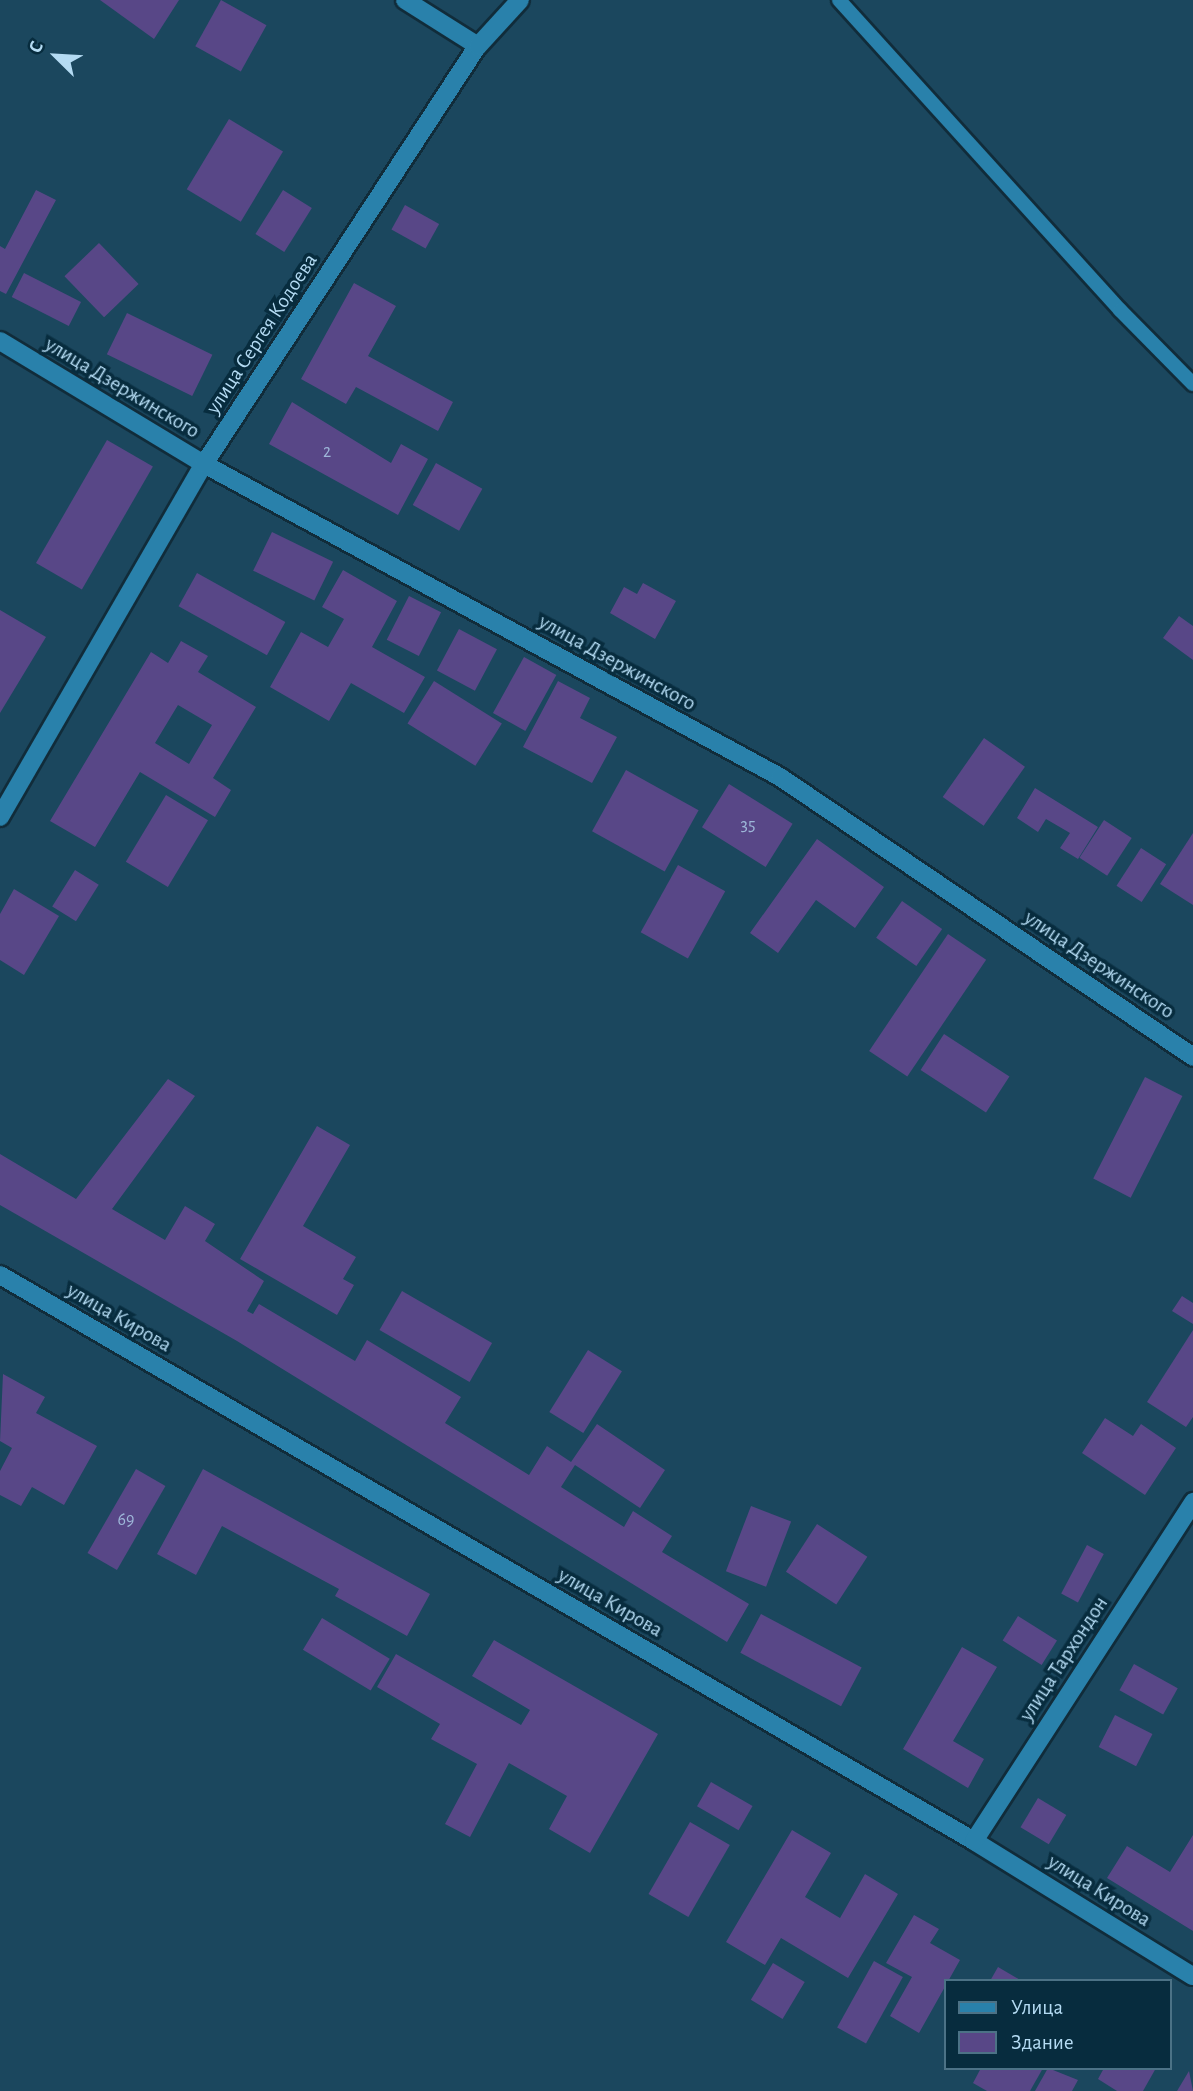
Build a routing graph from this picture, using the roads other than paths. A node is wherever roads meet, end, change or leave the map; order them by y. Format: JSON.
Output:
{"nodes":[{"id":1,"x":405,"y":0,"type":"edge"},
{"id":2,"x":520,"y":0,"type":"edge"},
{"id":3,"x":839,"y":0,"type":"edge"},
{"id":4,"x":478,"y":46,"type":"junction"},
{"id":5,"x":0,"y":341,"type":"edge"},
{"id":6,"x":1193,"y":384,"type":"edge"},
{"id":7,"x":204,"y":464,"type":"junction"},
{"id":8,"x":0,"y":817,"type":"edge"},
{"id":9,"x":1193,"y":1057,"type":"edge"},
{"id":10,"x":0,"y":1275,"type":"edge"},
{"id":11,"x":1193,"y":1502,"type":"edge"},
{"id":12,"x":975,"y":1841,"type":"junction"},
{"id":13,"x":1193,"y":1976,"type":"edge"}],
"edges":[{"from":1,"to":4,"type":"street"},
{"from":2,"to":4,"type":"street","name":"улица Сергея Кодоева"},
{"from":3,"to":6,"type":"lane"},
{"from":4,"to":7,"type":"street","name":"улица Сергея Кодоева"},
{"from":5,"to":7,"type":"street","name":"улица Дзержинского"},
{"from":7,"to":8,"type":"street","name":"улица Сергея Кодоева"},
{"from":7,"to":9,"type":"street","name":"улица Дзержинского"},
{"from":10,"to":12,"type":"street","name":"улица Кирова"},
{"from":11,"to":12,"type":"street","name":"улица Тархондон"},
{"from":12,"to":13,"type":"street","name":"улица Кирова"}]}
